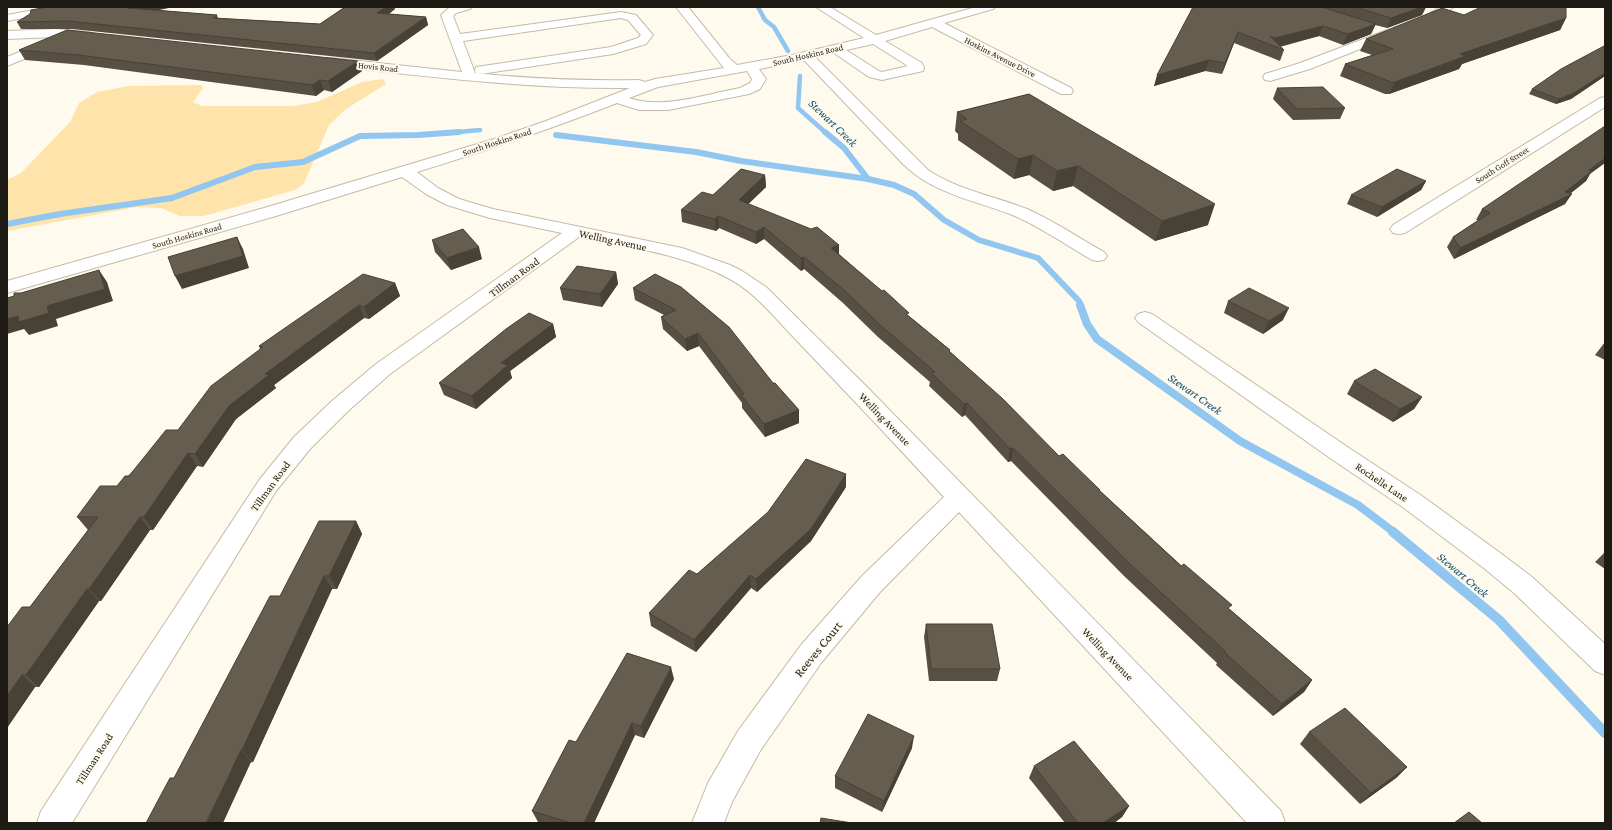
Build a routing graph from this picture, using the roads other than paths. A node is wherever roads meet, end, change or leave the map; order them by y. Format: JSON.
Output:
{"nodes":[{"id":1,"x":69,"y":7,"type":"edge"},
{"id":2,"x":466,"y":7,"type":"edge"},
{"id":3,"x":682,"y":7,"type":"edge"},
{"id":4,"x":822,"y":7,"type":"edge"},
{"id":5,"x":989,"y":7,"type":"edge"},
{"id":6,"x":1443,"y":8,"type":"edge"},
{"id":7,"x":9,"y":11,"type":"edge"},
{"id":8,"x":934,"y":23,"type":"junction"},
{"id":9,"x":1374,"y":29,"type":"edge"},
{"id":10,"x":72,"y":34,"type":"junction"},
{"id":11,"x":1388,"y":34,"type":"junction"},
{"id":12,"x":7,"y":35,"type":"edge"},
{"id":13,"x":104,"y":38,"type":"edge"},
{"id":14,"x":456,"y":38,"type":"junction"},
{"id":15,"x":873,"y":40,"type":"junction"},
{"id":16,"x":836,"y":49,"type":"junction"},
{"id":17,"x":807,"y":56,"type":"junction"},
{"id":18,"x":319,"y":60,"type":"edge"},
{"id":19,"x":7,"y":62,"type":"edge"},
{"id":20,"x":857,"y":63,"type":"junction"},
{"id":21,"x":730,"y":66,"type":"junction"},
{"id":22,"x":751,"y":67,"type":"junction"},
{"id":23,"x":834,"y":68,"type":"junction"},
{"id":24,"x":469,"y":74,"type":"junction"},
{"id":25,"x":699,"y":77,"type":"junction"},
{"id":26,"x":1270,"y":77,"type":"dead end"},
{"id":27,"x":655,"y":83,"type":"junction"},
{"id":28,"x":1066,"y":91,"type":"dead end"},
{"id":29,"x":716,"y":97,"type":"junction"},
{"id":30,"x":617,"y":98,"type":"junction"},
{"id":31,"x":1605,"y":101,"type":"edge"},
{"id":32,"x":406,"y":171,"type":"junction"},
{"id":33,"x":1399,"y":229,"type":"dead end"},
{"id":34,"x":576,"y":232,"type":"junction"},
{"id":35,"x":1098,"y":256,"type":"dead end"},
{"id":36,"x":7,"y":287,"type":"edge"},
{"id":37,"x":1145,"y":318,"type":"dead end"},
{"id":38,"x":959,"y":497,"type":"junction"},
{"id":39,"x":1605,"y":662,"type":"edge"},
{"id":40,"x":53,"y":823,"type":"edge"},
{"id":41,"x":708,"y":823,"type":"edge"},
{"id":42,"x":1269,"y":823,"type":"edge"}],
"edges":[{"from":1,"to":7,"type":"street"},
{"from":2,"to":14,"type":"street"},
{"from":3,"to":21,"type":"street"},
{"from":4,"to":15,"type":"street"},
{"from":5,"to":8,"type":"street","name":"South Hoskins Road"},
{"from":6,"to":11,"type":"street"},
{"from":8,"to":15,"type":"street","name":"South Hoskins Road"},
{"from":8,"to":28,"type":"street","name":"Hoskins Avenue Drive"},
{"from":9,"to":11,"type":"street"},
{"from":10,"to":12,"type":"street"},
{"from":10,"to":13,"type":"street"},
{"from":10,"to":19,"type":"street"},
{"from":11,"to":26,"type":"street"},
{"from":14,"to":24,"type":"street"},
{"from":14,"to":24,"type":"street"},
{"from":15,"to":16,"type":"street","name":"South Hoskins Road"},
{"from":15,"to":20,"type":"street"},
{"from":16,"to":17,"type":"street","name":"South Hoskins Road"},
{"from":16,"to":20,"type":"street"},
{"from":17,"to":22,"type":"street","name":"South Hoskins Road"},
{"from":17,"to":23,"type":"street"},
{"from":18,"to":24,"type":"street","name":"Hovis Road"},
{"from":20,"to":23,"type":"street"},
{"from":21,"to":22,"type":"street","name":"South Hoskins Road"},
{"from":21,"to":25,"type":"street","name":"South Hoskins Road"},
{"from":21,"to":27,"type":"street"},
{"from":22,"to":29,"type":"street"},
{"from":23,"to":35,"type":"street"},
{"from":24,"to":27,"type":"street","name":"Hovis Road"},
{"from":25,"to":27,"type":"street","name":"South Hoskins Road"},
{"from":25,"to":29,"type":"street"},
{"from":27,"to":30,"type":"street","name":"South Hoskins Road"},
{"from":29,"to":30,"type":"street"},
{"from":30,"to":32,"type":"street","name":"South Hoskins Road"},
{"from":31,"to":33,"type":"street","name":"South Goff Street"},
{"from":32,"to":34,"type":"street","name":"Welling Avenue"},
{"from":32,"to":36,"type":"street","name":"South Hoskins Road"},
{"from":34,"to":38,"type":"street","name":"Welling Avenue"},
{"from":34,"to":40,"type":"street","name":"Tillman Road"},
{"from":37,"to":39,"type":"street","name":"Rochelle Lane"},
{"from":38,"to":41,"type":"street","name":"Reeves Court"},
{"from":38,"to":42,"type":"street","name":"Welling Avenue"}]}
